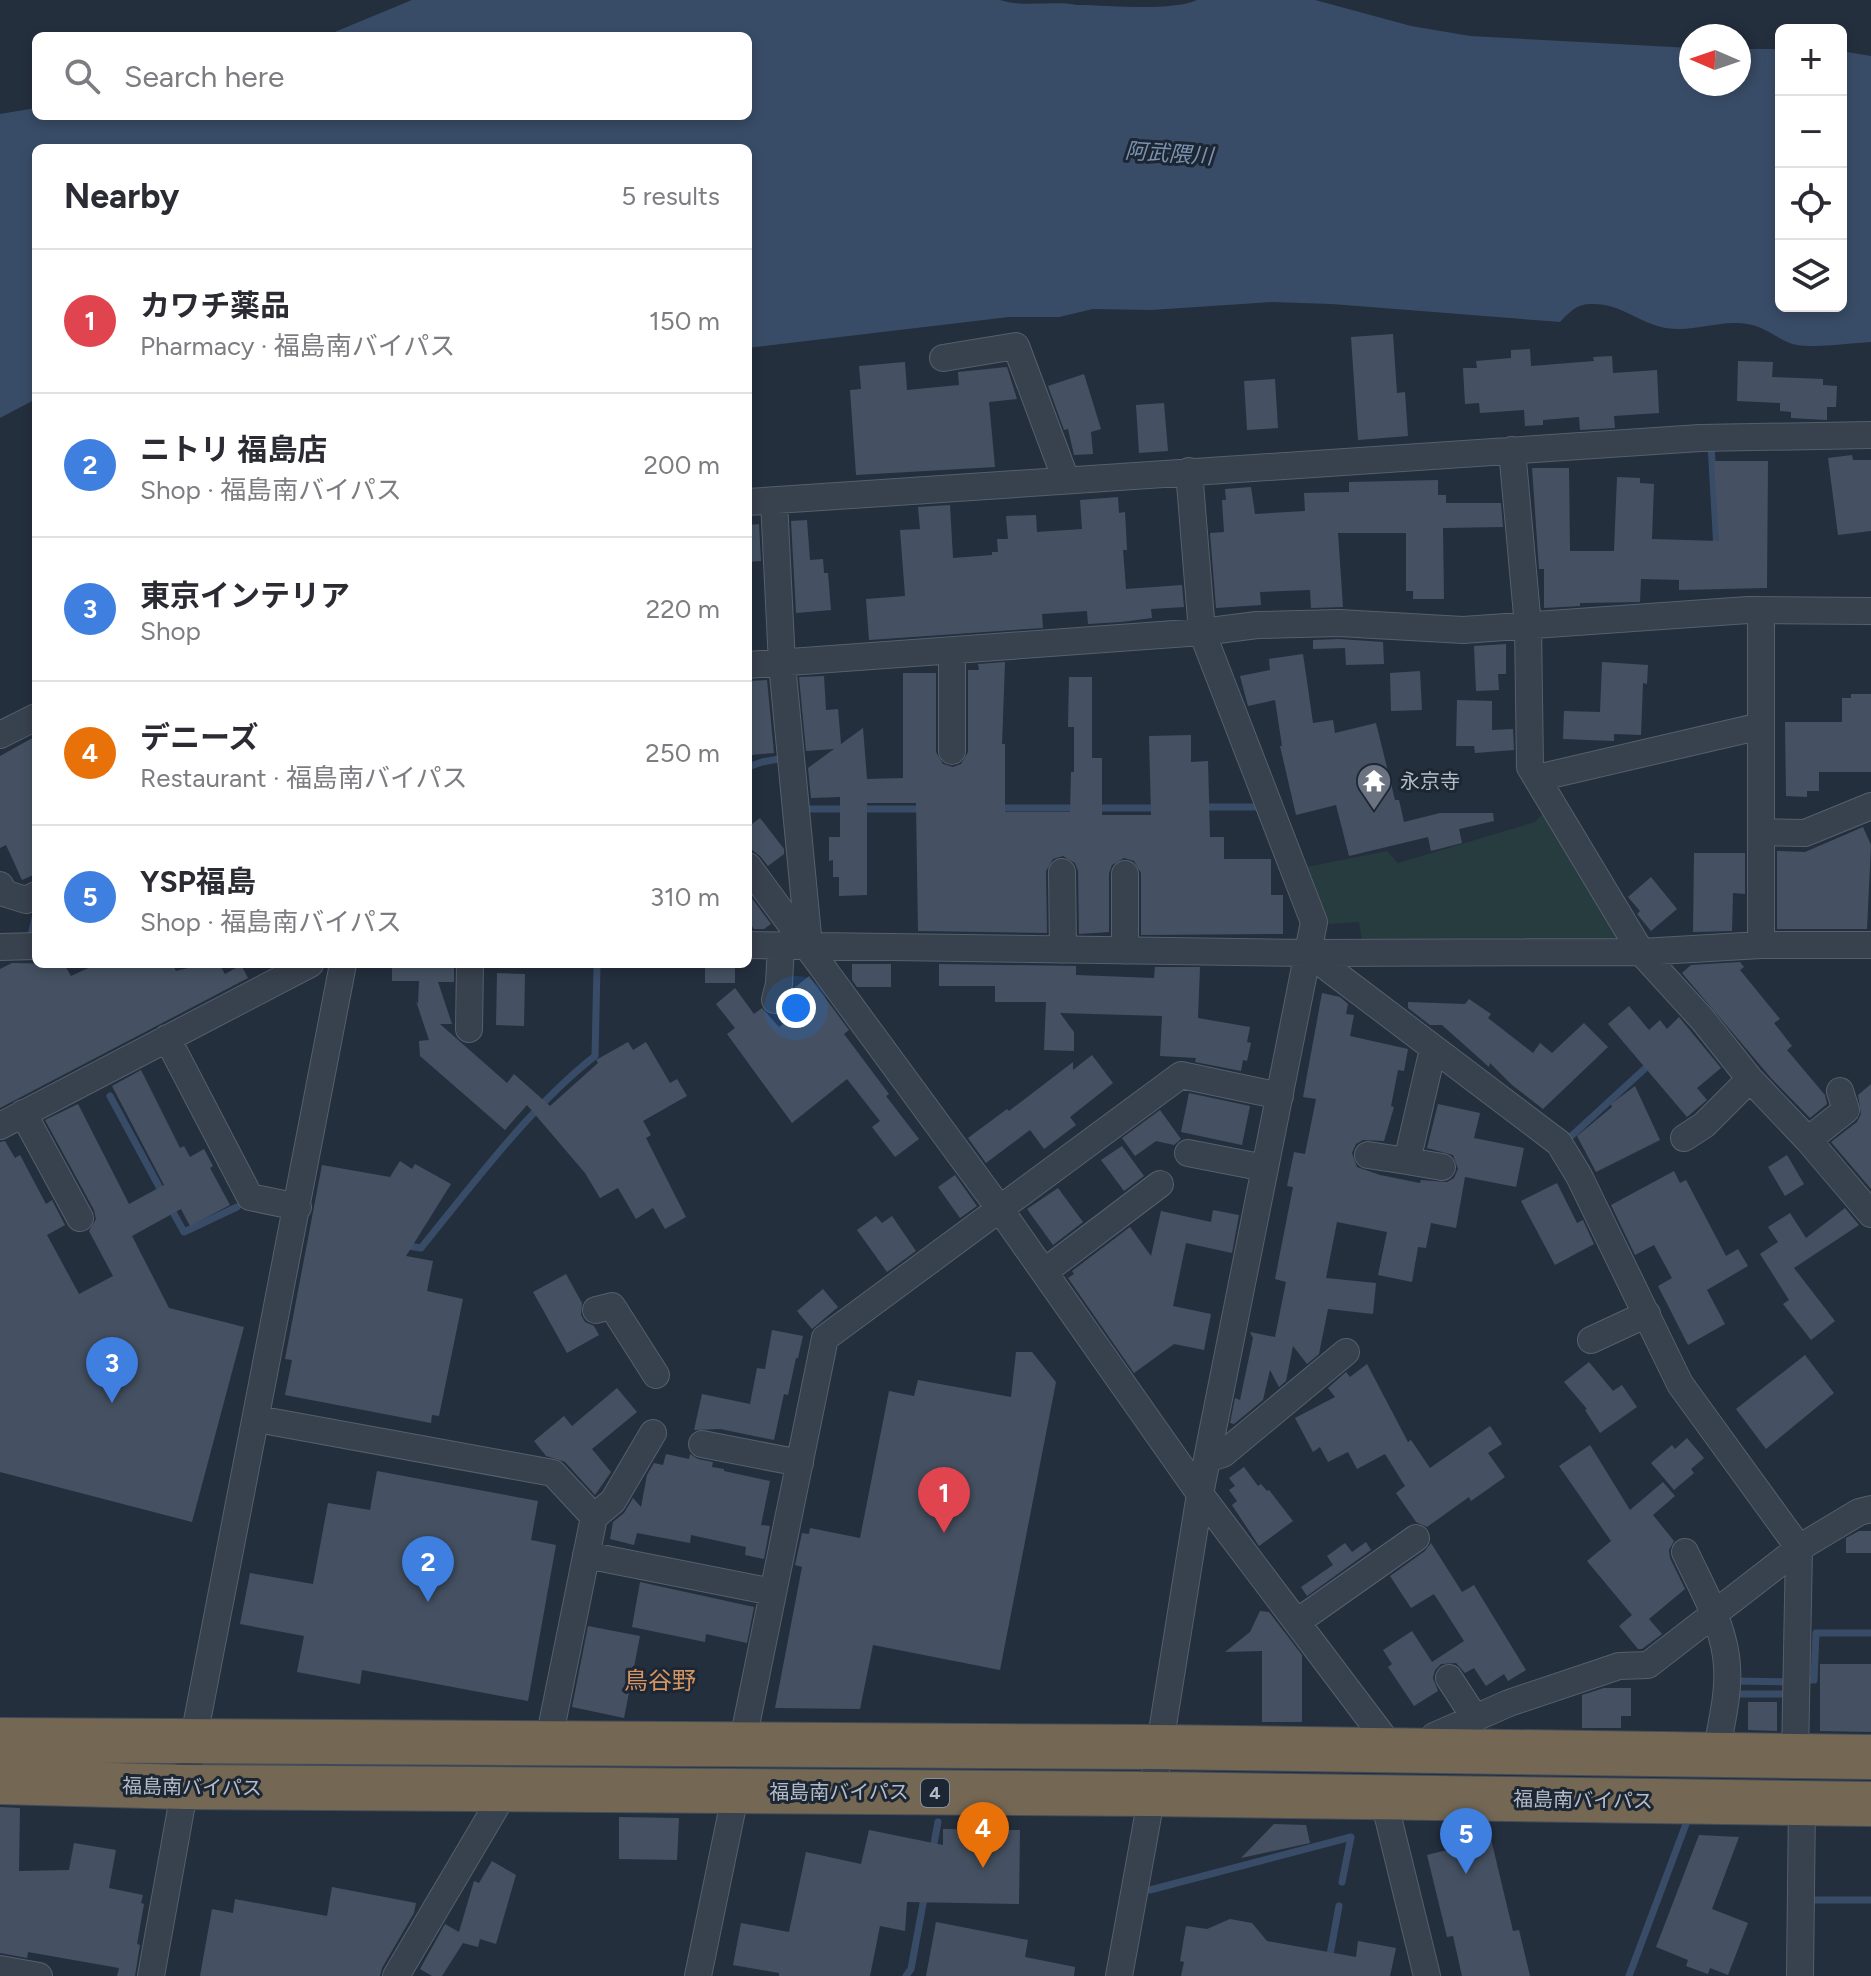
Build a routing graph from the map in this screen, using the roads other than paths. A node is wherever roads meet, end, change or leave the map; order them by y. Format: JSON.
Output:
{"nodes":[{"id":1,"x":943,"y":358,"type":"dead end"},
{"id":2,"x":1871,"y":435,"type":"edge"},
{"id":3,"x":1512,"y":450,"type":"junction"},
{"id":4,"x":1189,"y":471,"type":"junction"},
{"id":5,"x":1066,"y":480,"type":"junction"},
{"id":6,"x":761,"y":501,"type":"edge"},
{"id":7,"x":1761,"y":611,"type":"junction"},
{"id":8,"x":1871,"y":611,"type":"edge"},
{"id":9,"x":1528,"y":626,"type":"junction"},
{"id":10,"x":1202,"y":632,"type":"junction"},
{"id":11,"x":952,"y":651,"type":"junction"},
{"id":12,"x":782,"y":664,"type":"junction"},
{"id":13,"x":752,"y":665,"type":"edge"},
{"id":14,"x":32,"y":719,"type":"edge"},
{"id":15,"x":1761,"y":726,"type":"junction"},
{"id":16,"x":0,"y":735,"type":"edge"},
{"id":17,"x":952,"y":751,"type":"dead end"},
{"id":18,"x":1537,"y":778,"type":"junction"},
{"id":19,"x":1871,"y":806,"type":"edge"},
{"id":20,"x":1761,"y":832,"type":"junction"},
{"id":21,"x":752,"y":871,"type":"edge"},
{"id":22,"x":1062,"y":872,"type":"dead end"},
{"id":23,"x":1125,"y":874,"type":"dead end"},
{"id":24,"x":0,"y":885,"type":"edge"},
{"id":25,"x":32,"y":897,"type":"edge"},
{"id":26,"x":752,"y":945,"type":"edge"},
{"id":27,"x":781,"y":945,"type":"junction"},
{"id":28,"x":1761,"y":945,"type":"junction"},
{"id":29,"x":1871,"y":945,"type":"edge"},
{"id":30,"x":32,"y":946,"type":"edge"},
{"id":31,"x":809,"y":946,"type":"junction"},
{"id":32,"x":0,"y":947,"type":"edge"},
{"id":33,"x":1063,"y":950,"type":"junction"},
{"id":34,"x":1125,"y":951,"type":"junction"},
{"id":35,"x":1641,"y":952,"type":"junction"},
{"id":36,"x":1308,"y":953,"type":"junction"},
{"id":37,"x":302,"y":968,"type":"edge"},
{"id":38,"x":342,"y":968,"type":"edge"},
{"id":39,"x":470,"y":968,"type":"edge"},
{"id":40,"x":775,"y":1000,"type":"dead end"},
{"id":41,"x":469,"y":1029,"type":"dead end"},
{"id":42,"x":167,"y":1038,"type":"junction"},
{"id":43,"x":1433,"y":1049,"type":"junction"},
{"id":44,"x":1750,"y":1079,"type":"junction"},
{"id":45,"x":1840,"y":1091,"type":"dead end"},
{"id":46,"x":1280,"y":1096,"type":"junction"},
{"id":47,"x":12,"y":1119,"type":"edge"},
{"id":48,"x":1684,"y":1138,"type":"dead end"},
{"id":49,"x":1808,"y":1140,"type":"junction"},
{"id":50,"x":1188,"y":1153,"type":"dead end"},
{"id":51,"x":1368,"y":1155,"type":"dead end"},
{"id":52,"x":1407,"y":1161,"type":"junction"},
{"id":53,"x":1442,"y":1167,"type":"dead end"},
{"id":54,"x":1265,"y":1168,"type":"junction"},
{"id":55,"x":1160,"y":1184,"type":"dead end"},
{"id":56,"x":298,"y":1207,"type":"junction"},
{"id":57,"x":999,"y":1208,"type":"junction"},
{"id":58,"x":1871,"y":1214,"type":"edge"},
{"id":59,"x":80,"y":1218,"type":"dead end"},
{"id":60,"x":1044,"y":1272,"type":"junction"},
{"id":61,"x":596,"y":1310,"type":"dead end"},
{"id":62,"x":1647,"y":1314,"type":"junction"},
{"id":63,"x":1591,"y":1340,"type":"dead end"},
{"id":64,"x":1346,"y":1352,"type":"dead end"},
{"id":65,"x":656,"y":1375,"type":"dead end"},
{"id":66,"x":257,"y":1419,"type":"junction"},
{"id":67,"x":653,"y":1433,"type":"dead end"},
{"id":68,"x":702,"y":1444,"type":"dead end"},
{"id":69,"x":1207,"y":1459,"type":"junction"},
{"id":70,"x":800,"y":1463,"type":"junction"},
{"id":71,"x":1200,"y":1494,"type":"junction"},
{"id":72,"x":1871,"y":1509,"type":"edge"},
{"id":73,"x":594,"y":1517,"type":"junction"},
{"id":74,"x":1416,"y":1538,"type":"dead end"},
{"id":75,"x":1799,"y":1548,"type":"junction"},
{"id":76,"x":1685,"y":1552,"type":"dead end"},
{"id":77,"x":586,"y":1555,"type":"junction"},
{"id":78,"x":773,"y":1592,"type":"junction"},
{"id":79,"x":1714,"y":1616,"type":"junction"},
{"id":80,"x":1297,"y":1622,"type":"junction"},
{"id":81,"x":1449,"y":1678,"type":"dead end"},
{"id":82,"x":1475,"y":1718,"type":"junction"},
{"id":83,"x":0,"y":1740,"type":"edge"},
{"id":84,"x":193,"y":1742,"type":"junction"},
{"id":85,"x":548,"y":1744,"type":"junction"},
{"id":86,"x":742,"y":1745,"type":"junction"},
{"id":87,"x":1159,"y":1747,"type":"junction"},
{"id":88,"x":1410,"y":1751,"type":"junction"},
{"id":89,"x":1716,"y":1755,"type":"junction"},
{"id":90,"x":1795,"y":1756,"type":"junction"},
{"id":91,"x":1871,"y":1757,"type":"edge"},
{"id":92,"x":0,"y":1782,"type":"edge"},
{"id":93,"x":185,"y":1787,"type":"junction"},
{"id":94,"x":507,"y":1788,"type":"junction"},
{"id":95,"x":736,"y":1791,"type":"junction"},
{"id":96,"x":1152,"y":1794,"type":"junction"},
{"id":97,"x":1383,"y":1797,"type":"junction"},
{"id":98,"x":1802,"y":1803,"type":"junction"},
{"id":99,"x":1871,"y":1804,"type":"edge"},
{"id":100,"x":0,"y":1969,"type":"edge"},
{"id":101,"x":39,"y":1976,"type":"edge"},
{"id":102,"x":151,"y":1976,"type":"edge"},
{"id":103,"x":396,"y":1976,"type":"edge"},
{"id":104,"x":698,"y":1976,"type":"edge"},
{"id":105,"x":1119,"y":1976,"type":"edge"},
{"id":106,"x":1427,"y":1976,"type":"edge"},
{"id":107,"x":1800,"y":1976,"type":"edge"}],
"edges":[{"from":1,"to":5,"type":"street"},
{"from":2,"to":3,"type":"street"},
{"from":3,"to":4,"type":"street"},
{"from":3,"to":9,"type":"street"},
{"from":4,"to":5,"type":"street"},
{"from":4,"to":10,"type":"street"},
{"from":5,"to":6,"type":"street"},
{"from":6,"to":12,"type":"street"},
{"from":7,"to":8,"type":"street"},
{"from":7,"to":9,"type":"street"},
{"from":7,"to":15,"type":"street"},
{"from":9,"to":10,"type":"street"},
{"from":9,"to":18,"type":"street"},
{"from":10,"to":11,"type":"street"},
{"from":10,"to":36,"type":"street"},
{"from":11,"to":12,"type":"street"},
{"from":11,"to":17,"type":"street"},
{"from":12,"to":13,"type":"street"},
{"from":12,"to":31,"type":"street"},
{"from":14,"to":16,"type":"street"},
{"from":15,"to":18,"type":"street"},
{"from":15,"to":20,"type":"street"},
{"from":18,"to":35,"type":"street"},
{"from":19,"to":20,"type":"street"},
{"from":20,"to":28,"type":"street"},
{"from":21,"to":31,"type":"street"},
{"from":22,"to":33,"type":"street"},
{"from":23,"to":34,"type":"street"},
{"from":24,"to":25,"type":"street"},
{"from":26,"to":27,"type":"street"},
{"from":27,"to":31,"type":"street"},
{"from":27,"to":40,"type":"street"},
{"from":28,"to":29,"type":"street"},
{"from":28,"to":35,"type":"street"},
{"from":30,"to":32,"type":"street"},
{"from":31,"to":33,"type":"street"},
{"from":31,"to":57,"type":"street"},
{"from":33,"to":34,"type":"street"},
{"from":34,"to":36,"type":"street"},
{"from":35,"to":36,"type":"street"},
{"from":35,"to":44,"type":"street"},
{"from":36,"to":43,"type":"street"},
{"from":36,"to":46,"type":"street"},
{"from":37,"to":42,"type":"street"},
{"from":38,"to":56,"type":"street"},
{"from":39,"to":41,"type":"street"},
{"from":42,"to":47,"type":"street"},
{"from":42,"to":56,"type":"street"},
{"from":43,"to":52,"type":"street"},
{"from":43,"to":62,"type":"street"},
{"from":44,"to":48,"type":"street"},
{"from":44,"to":49,"type":"street"},
{"from":45,"to":49,"type":"street"},
{"from":46,"to":54,"type":"street"},
{"from":46,"to":57,"type":"street"},
{"from":47,"to":59,"type":"street"},
{"from":49,"to":58,"type":"street"},
{"from":50,"to":54,"type":"street"},
{"from":51,"to":52,"type":"street"},
{"from":52,"to":53,"type":"street"},
{"from":54,"to":69,"type":"street"},
{"from":55,"to":60,"type":"street"},
{"from":56,"to":66,"type":"street"},
{"from":57,"to":60,"type":"street"},
{"from":57,"to":70,"type":"street"},
{"from":60,"to":71,"type":"street"},
{"from":61,"to":65,"type":"street"},
{"from":62,"to":63,"type":"street"},
{"from":62,"to":75,"type":"street"},
{"from":64,"to":69,"type":"street"},
{"from":66,"to":73,"type":"street"},
{"from":66,"to":84,"type":"street"},
{"from":67,"to":73,"type":"street"},
{"from":68,"to":70,"type":"street"},
{"from":69,"to":71,"type":"street"},
{"from":70,"to":78,"type":"street"},
{"from":71,"to":80,"type":"street"},
{"from":71,"to":87,"type":"street"},
{"from":72,"to":75,"type":"street"},
{"from":73,"to":77,"type":"street"},
{"from":74,"to":80,"type":"street"},
{"from":75,"to":79,"type":"street"},
{"from":75,"to":90,"type":"street"},
{"from":76,"to":79,"type":"street"},
{"from":77,"to":78,"type":"street"},
{"from":77,"to":85,"type":"street"},
{"from":78,"to":86,"type":"street"},
{"from":79,"to":82,"type":"street"},
{"from":79,"to":89,"type":"street"},
{"from":80,"to":88,"type":"street"},
{"from":81,"to":82,"type":"street"},
{"from":82,"to":88,"type":"street"},
{"from":83,"to":84,"type":"highway"},
{"from":84,"to":85,"type":"highway"},
{"from":84,"to":93,"type":"street"},
{"from":85,"to":86,"type":"highway"},
{"from":86,"to":87,"type":"highway"},
{"from":87,"to":88,"type":"highway"},
{"from":87,"to":96,"type":"street"},
{"from":88,"to":89,"type":"highway"},
{"from":89,"to":90,"type":"highway"},
{"from":90,"to":91,"type":"highway"},
{"from":92,"to":93,"type":"highway","name":"福島南バイパス","number":"4"},
{"from":93,"to":94,"type":"highway","name":"福島南バイパス","number":"4"},
{"from":93,"to":102,"type":"street"},
{"from":94,"to":95,"type":"highway","name":"福島南バイパス","number":"4"},
{"from":94,"to":103,"type":"street"},
{"from":95,"to":96,"type":"highway","name":"福島南バイパス","number":"4"},
{"from":95,"to":104,"type":"street"},
{"from":96,"to":97,"type":"highway","name":"福島南バイパス","number":"4"},
{"from":96,"to":105,"type":"street"},
{"from":97,"to":98,"type":"highway","name":"福島南バイパス","number":"4"},
{"from":97,"to":106,"type":"street"},
{"from":98,"to":99,"type":"highway","name":"福島南バイパス","number":"4"},
{"from":98,"to":107,"type":"street"},
{"from":100,"to":101,"type":"street"}]}
